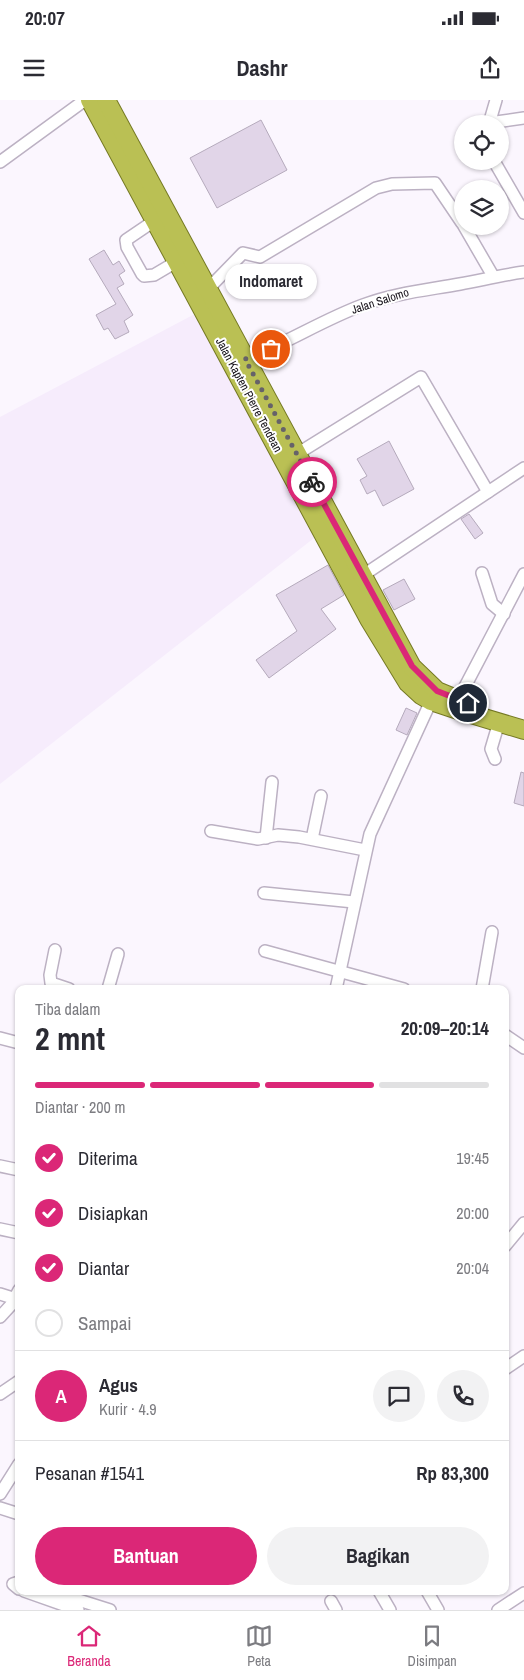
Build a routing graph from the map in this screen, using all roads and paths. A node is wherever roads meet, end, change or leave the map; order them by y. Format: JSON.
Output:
{"nodes":[{"id":1,"x":85,"y":100,"type":"edge"},
{"id":2,"x":90,"y":100,"type":"edge"},
{"id":3,"x":106,"y":100,"type":"edge"},
{"id":4,"x":496,"y":100,"type":"edge"},
{"id":5,"x":492,"y":115,"type":"edge"},
{"id":6,"x":524,"y":118,"type":"edge"},
{"id":7,"x":509,"y":121,"type":"edge"},
{"id":8,"x":0,"y":162,"type":"edge"},
{"id":9,"x":499,"y":170,"type":"edge"},
{"id":10,"x":454,"y":212,"type":"edge"},
{"id":11,"x":524,"y":213,"type":"edge"},
{"id":12,"x":154,"y":221,"type":"junction"},
{"id":13,"x":469,"y":235,"type":"edge"},
{"id":14,"x":176,"y":262,"type":"junction"},
{"id":15,"x":524,"y":272,"type":"edge"},
{"id":16,"x":493,"y":276,"type":"junction"},
{"id":17,"x":208,"y":289,"type":"junction"},
{"id":18,"x":220,"y":326,"type":"junction"},
{"id":19,"x":245,"y":359,"type":"junction"},
{"id":20,"x":297,"y":454,"type":"junction"},
{"id":21,"x":524,"y":468,"type":"edge"},
{"id":22,"x":488,"y":492,"type":"junction"},
{"id":23,"x":320,"y":514,"type":"junction"},
{"id":24,"x":482,"y":573,"type":"dead end"},
{"id":25,"x":524,"y":574,"type":"edge"},
{"id":26,"x":362,"y":576,"type":"junction"},
{"id":27,"x":504,"y":614,"type":"junction"},
{"id":28,"x":458,"y":700,"type":"junction"},
{"id":29,"x":431,"y":701,"type":"junction"},
{"id":30,"x":524,"y":720,"type":"edge"},
{"id":31,"x":498,"y":722,"type":"junction"},
{"id":32,"x":524,"y":730,"type":"edge"},
{"id":33,"x":495,"y":758,"type":"dead end"},
{"id":34,"x":272,"y":782,"type":"dead end"},
{"id":35,"x":321,"y":796,"type":"dead end"},
{"id":36,"x":211,"y":831,"type":"dead end"},
{"id":37,"x":266,"y":838,"type":"junction"},
{"id":38,"x":312,"y":838,"type":"junction"},
{"id":39,"x":365,"y":850,"type":"junction"},
{"id":40,"x":264,"y":893,"type":"dead end"},
{"id":41,"x":354,"y":902,"type":"junction"},
{"id":42,"x":492,"y":932,"type":"dead end"},
{"id":43,"x":55,"y":950,"type":"dead end"},
{"id":44,"x":265,"y":951,"type":"dead end"},
{"id":45,"x":118,"y":954,"type":"dead end"},
{"id":46,"x":340,"y":971,"type":"junction"},
{"id":47,"x":57,"y":985,"type":"edge"},
{"id":48,"x":109,"y":985,"type":"edge"},
{"id":49,"x":337,"y":985,"type":"edge"},
{"id":50,"x":390,"y":985,"type":"edge"},
{"id":51,"x":483,"y":985,"type":"edge"},
{"id":52,"x":0,"y":1038,"type":"edge"},
{"id":53,"x":509,"y":1038,"type":"edge"},
{"id":54,"x":15,"y":1042,"type":"edge"},
{"id":55,"x":524,"y":1048,"type":"edge"},
{"id":56,"x":0,"y":1166,"type":"edge"},
{"id":57,"x":15,"y":1169,"type":"edge"},
{"id":58,"x":524,"y":1223,"type":"edge"},
{"id":59,"x":0,"y":1229,"type":"edge"},
{"id":60,"x":15,"y":1233,"type":"edge"},
{"id":61,"x":509,"y":1241,"type":"edge"},
{"id":62,"x":0,"y":1294,"type":"edge"},
{"id":63,"x":15,"y":1296,"type":"edge"},
{"id":64,"x":15,"y":1300,"type":"edge"},
{"id":65,"x":0,"y":1317,"type":"edge"},
{"id":66,"x":524,"y":1356,"type":"edge"},
{"id":67,"x":509,"y":1365,"type":"edge"},
{"id":68,"x":15,"y":1384,"type":"edge"},
{"id":69,"x":0,"y":1394,"type":"edge"},
{"id":70,"x":15,"y":1468,"type":"edge"},
{"id":71,"x":3,"y":1482,"type":"edge"},
{"id":72,"x":0,"y":1494,"type":"edge"},
{"id":73,"x":0,"y":1508,"type":"edge"},
{"id":74,"x":15,"y":1513,"type":"edge"},
{"id":75,"x":524,"y":1593,"type":"edge"},
{"id":76,"x":35,"y":1595,"type":"edge"},
{"id":77,"x":63,"y":1595,"type":"edge"},
{"id":78,"x":381,"y":1595,"type":"edge"},
{"id":79,"x":429,"y":1595,"type":"edge"},
{"id":80,"x":78,"y":1610,"type":"edge"},
{"id":81,"x":110,"y":1610,"type":"edge"},
{"id":82,"x":390,"y":1610,"type":"edge"},
{"id":83,"x":438,"y":1610,"type":"edge"},
{"id":84,"x":498,"y":1610,"type":"edge"}],
"edges":[{"from":1,"to":8,"type":"street"},
{"from":2,"to":12,"type":"highway","name":"Jalan Kapten Pierre Tendean"},
{"from":3,"to":17,"type":"highway","name":"Jalan Kapten Pierre Tendean"},
{"from":4,"to":5,"type":"street"},
{"from":6,"to":7,"type":"street"},
{"from":9,"to":11,"type":"street"},
{"from":10,"to":17,"type":"street"},
{"from":12,"to":14,"type":"highway","name":"Jalan Kapten Pierre Tendean"},
{"from":12,"to":14,"type":"street"},
{"from":13,"to":16,"type":"street"},
{"from":14,"to":18,"type":"highway","name":"Jalan Kapten Pierre Tendean"},
{"from":15,"to":16,"type":"street","name":"Jalan Salomo"},
{"from":16,"to":19,"type":"street","name":"Jalan Salomo"},
{"from":17,"to":18,"type":"highway","name":"Jalan Kapten Pierre Tendean"},
{"from":18,"to":19,"type":"highway","name":"Jalan Kapten Pierre Tendean"},
{"from":18,"to":23,"type":"highway","name":"Jalan Kapten Pierre Tendean"},
{"from":19,"to":20,"type":"highway","name":"Jalan Kapten Pierre Tendean"},
{"from":20,"to":22,"type":"street"},
{"from":20,"to":23,"type":"highway","name":"Jalan Kapten Pierre Tendean"},
{"from":21,"to":22,"type":"street"},
{"from":22,"to":26,"type":"street"},
{"from":23,"to":26,"type":"highway","name":"Jalan Kapten Pierre Tendean"},
{"from":23,"to":29,"type":"highway","name":"Jalan Kapten Pierre Tendean"},
{"from":24,"to":27,"type":"street"},
{"from":25,"to":27,"type":"street"},
{"from":26,"to":28,"type":"highway","name":"Jalan Kapten Pierre Tendean"},
{"from":27,"to":28,"type":"street"},
{"from":28,"to":30,"type":"highway","name":"Jalan Kapten Pierre Tendean"},
{"from":29,"to":31,"type":"highway","name":"Jalan Kapten Pierre Tendean"},
{"from":29,"to":39,"type":"street"},
{"from":31,"to":32,"type":"highway","name":"Jalan Kapten Pierre Tendean"},
{"from":31,"to":33,"type":"street"},
{"from":34,"to":37,"type":"street"},
{"from":35,"to":38,"type":"street"},
{"from":36,"to":37,"type":"street"},
{"from":37,"to":38,"type":"street"},
{"from":38,"to":39,"type":"street"},
{"from":39,"to":41,"type":"street"},
{"from":40,"to":41,"type":"street"},
{"from":41,"to":46,"type":"street"},
{"from":42,"to":51,"type":"street"},
{"from":43,"to":47,"type":"street"},
{"from":44,"to":46,"type":"street"},
{"from":45,"to":48,"type":"street"},
{"from":46,"to":49,"type":"street"},
{"from":46,"to":50,"type":"street"},
{"from":52,"to":54,"type":"street"},
{"from":53,"to":55,"type":"street"},
{"from":56,"to":57,"type":"street"},
{"from":58,"to":61,"type":"street"},
{"from":59,"to":60,"type":"street"},
{"from":62,"to":63,"type":"street"},
{"from":64,"to":65,"type":"street"},
{"from":66,"to":67,"type":"street"},
{"from":68,"to":69,"type":"street"},
{"from":70,"to":71,"type":"street"},
{"from":71,"to":72,"type":"street"},
{"from":73,"to":74,"type":"street"},
{"from":75,"to":84,"type":"street"},
{"from":76,"to":80,"type":"street"},
{"from":77,"to":81,"type":"street"},
{"from":78,"to":82,"type":"street"},
{"from":79,"to":83,"type":"street"}]}
